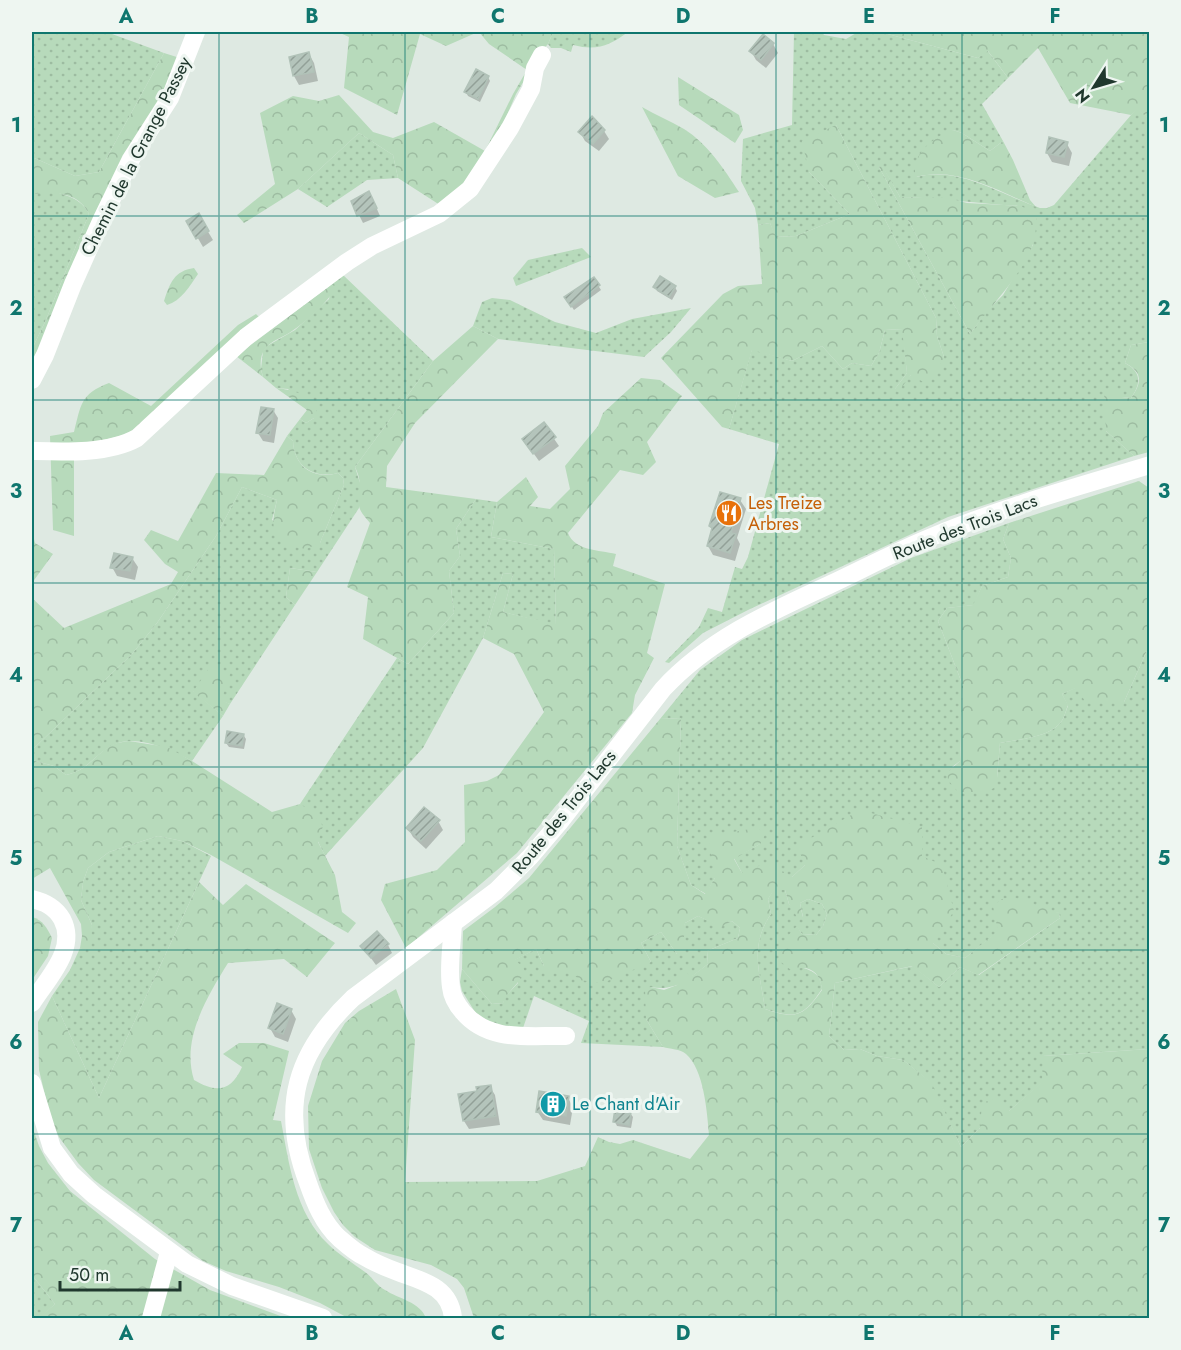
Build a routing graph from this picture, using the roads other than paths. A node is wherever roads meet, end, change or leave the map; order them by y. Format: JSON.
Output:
{"nodes":[{"id":1,"x":196,"y":32,"type":"edge"},
{"id":2,"x":539,"y":61,"type":"dead end"},
{"id":3,"x":32,"y":380,"type":"edge"},
{"id":4,"x":32,"y":451,"type":"edge"},
{"id":5,"x":1149,"y":465,"type":"edge"},
{"id":6,"x":32,"y":899,"type":"edge"},
{"id":7,"x":453,"y":923,"type":"junction"},
{"id":8,"x":32,"y":1003,"type":"edge"},
{"id":9,"x":566,"y":1036,"type":"dead end"},
{"id":10,"x":32,"y":1083,"type":"edge"},
{"id":11,"x":169,"y":1252,"type":"junction"},
{"id":12,"x":151,"y":1318,"type":"edge"},
{"id":13,"x":323,"y":1318,"type":"edge"},
{"id":14,"x":453,"y":1318,"type":"edge"}],
"edges":[{"from":1,"to":3,"type":"street","name":"Chemin de la Grange Passey"},
{"from":2,"to":4,"type":"street"},
{"from":5,"to":7,"type":"street","name":"Route des Trois Lacs"},
{"from":6,"to":8,"type":"street"},
{"from":7,"to":9,"type":"street"},
{"from":7,"to":14,"type":"street","name":"Route des Trois Lacs"},
{"from":10,"to":11,"type":"street"},
{"from":11,"to":12,"type":"street"},
{"from":11,"to":13,"type":"street"}]}
